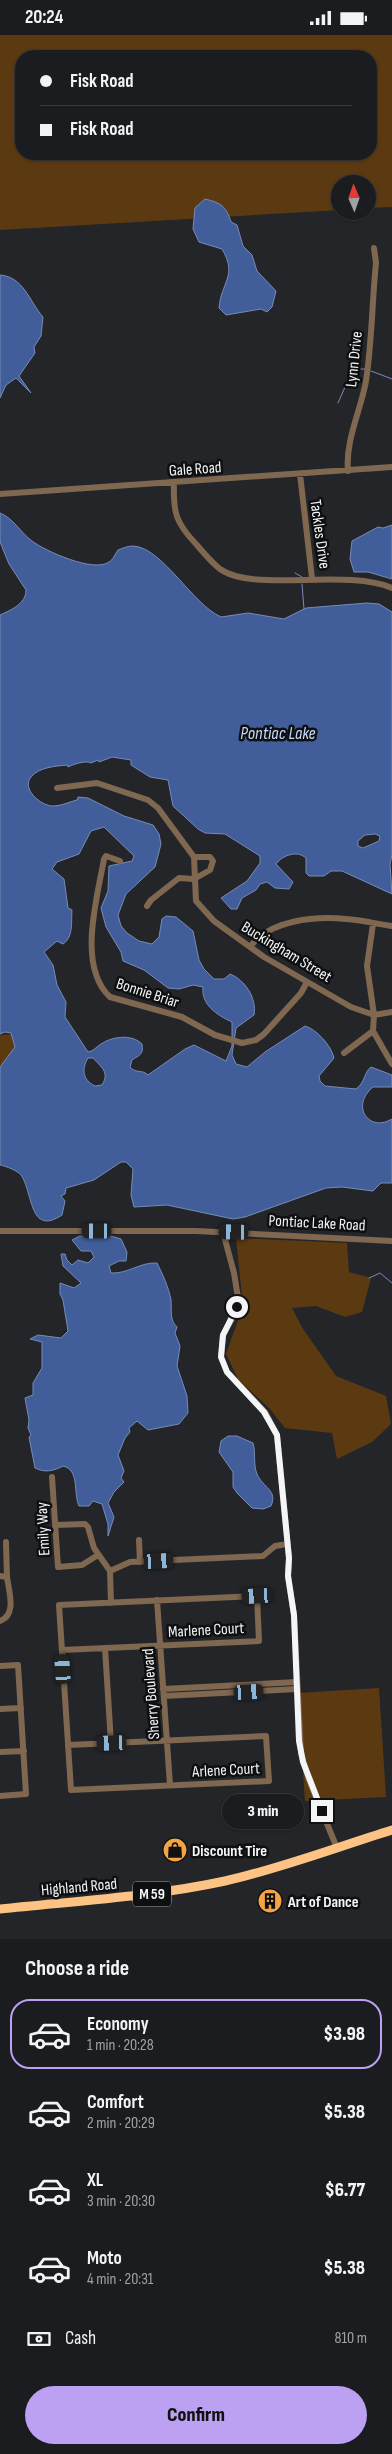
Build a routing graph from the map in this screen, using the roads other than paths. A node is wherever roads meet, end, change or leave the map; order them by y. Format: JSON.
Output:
{"nodes":[{"id":1,"x":374,"y":248,"type":"dead end"},
{"id":2,"x":392,"y":467,"type":"edge"},
{"id":3,"x":348,"y":471,"type":"junction"},
{"id":4,"x":300,"y":474,"type":"junction"},
{"id":5,"x":174,"y":483,"type":"junction"},
{"id":6,"x":0,"y":494,"type":"edge"},
{"id":7,"x":312,"y":578,"type":"junction"},
{"id":8,"x":392,"y":588,"type":"edge"},
{"id":9,"x":58,"y":788,"type":"dead end"},
{"id":10,"x":194,"y":857,"type":"junction"},
{"id":11,"x":120,"y":861,"type":"dead end"},
{"id":12,"x":194,"y":879,"type":"junction"},
{"id":13,"x":147,"y":906,"type":"dead end"},
{"id":14,"x":373,"y":924,"type":"junction"},
{"id":15,"x":392,"y":926,"type":"edge"},
{"id":16,"x":250,"y":947,"type":"junction"},
{"id":17,"x":307,"y":983,"type":"junction"},
{"id":18,"x":392,"y":1013,"type":"edge"},
{"id":19,"x":374,"y":1015,"type":"junction"},
{"id":20,"x":373,"y":1031,"type":"junction"},
{"id":21,"x":344,"y":1053,"type":"dead end"},
{"id":22,"x":392,"y":1064,"type":"edge"},
{"id":23,"x":0,"y":1231,"type":"edge"},
{"id":24,"x":223,"y":1232,"type":"junction"},
{"id":25,"x":392,"y":1241,"type":"edge"},
{"id":26,"x":52,"y":1477,"type":"dead end"},
{"id":27,"x":55,"y":1525,"type":"junction"},
{"id":28,"x":139,"y":1540,"type":"dead end"},
{"id":29,"x":6,"y":1542,"type":"dead end"},
{"id":30,"x":287,"y":1544,"type":"junction"},
{"id":31,"x":98,"y":1555,"type":"junction"},
{"id":32,"x":140,"y":1562,"type":"junction"},
{"id":33,"x":110,"y":1571,"type":"junction"},
{"id":34,"x":4,"y":1577,"type":"edge"},
{"id":35,"x":157,"y":1600,"type":"junction"},
{"id":36,"x":111,"y":1603,"type":"junction"},
{"id":37,"x":0,"y":1621,"type":"edge"},
{"id":38,"x":160,"y":1645,"type":"junction"},
{"id":39,"x":105,"y":1648,"type":"junction"},
{"id":40,"x":62,"y":1650,"type":"junction"},
{"id":41,"x":0,"y":1666,"type":"edge"},
{"id":42,"x":297,"y":1686,"type":"junction"},
{"id":43,"x":164,"y":1692,"type":"junction"},
{"id":44,"x":21,"y":1707,"type":"junction"},
{"id":45,"x":0,"y":1709,"type":"edge"},
{"id":46,"x":167,"y":1740,"type":"junction"},
{"id":47,"x":112,"y":1743,"type":"junction"},
{"id":48,"x":68,"y":1745,"type":"junction"},
{"id":49,"x":24,"y":1751,"type":"junction"},
{"id":50,"x":0,"y":1752,"type":"edge"},
{"id":51,"x":170,"y":1785,"type":"junction"},
{"id":52,"x":0,"y":1795,"type":"edge"},
{"id":53,"x":392,"y":1830,"type":"edge"},
{"id":54,"x":337,"y":1848,"type":"junction"},
{"id":55,"x":0,"y":1909,"type":"edge"}],
"edges":[{"from":1,"to":3,"type":"street","name":"Lynn Drive"},
{"from":2,"to":3,"type":"street","name":"Gale Road"},
{"from":3,"to":4,"type":"street","name":"Gale Road"},
{"from":4,"to":5,"type":"street","name":"Gale Road"},
{"from":4,"to":7,"type":"street","name":"Tackles Drive"},
{"from":5,"to":6,"type":"street","name":"Gale Road"},
{"from":5,"to":7,"type":"street"},
{"from":7,"to":8,"type":"street","name":"Tackles Drive"},
{"from":9,"to":10,"type":"street"},
{"from":10,"to":12,"type":"street","name":"Buckingham Street"},
{"from":10,"to":12,"type":"street"},
{"from":11,"to":17,"type":"street","name":"Bonnie Briar"},
{"from":12,"to":13,"type":"street"},
{"from":12,"to":16,"type":"street","name":"Buckingham Street"},
{"from":14,"to":15,"type":"street"},
{"from":14,"to":16,"type":"street"},
{"from":14,"to":19,"type":"street"},
{"from":16,"to":17,"type":"street","name":"Buckingham Street"},
{"from":17,"to":19,"type":"street","name":"Buckingham Street"},
{"from":18,"to":19,"type":"street","name":"Buckingham Street"},
{"from":19,"to":20,"type":"street"},
{"from":20,"to":21,"type":"street"},
{"from":20,"to":22,"type":"street"},
{"from":23,"to":24,"type":"street","name":"Pontiac Lake Road"},
{"from":24,"to":25,"type":"street","name":"Pontiac Lake Road"},
{"from":24,"to":30,"type":"street"},
{"from":26,"to":27,"type":"street","name":"Emily Way"},
{"from":27,"to":31,"type":"street"},
{"from":27,"to":31,"type":"street","name":"Emily Way"},
{"from":28,"to":32,"type":"street"},
{"from":29,"to":34,"type":"street"},
{"from":30,"to":32,"type":"street"},
{"from":30,"to":42,"type":"street"},
{"from":31,"to":33,"type":"street"},
{"from":32,"to":33,"type":"street"},
{"from":33,"to":36,"type":"street"},
{"from":34,"to":37,"type":"street"},
{"from":35,"to":36,"type":"street"},
{"from":35,"to":38,"type":"street","name":"Sherry Boulevard"},
{"from":35,"to":38,"type":"street","name":"Marlene Court"},
{"from":36,"to":40,"type":"street"},
{"from":38,"to":39,"type":"street"},
{"from":38,"to":43,"type":"street","name":"Sherry Boulevard"},
{"from":39,"to":40,"type":"street"},
{"from":39,"to":47,"type":"street"},
{"from":40,"to":48,"type":"street"},
{"from":41,"to":44,"type":"street"},
{"from":42,"to":43,"type":"street"},
{"from":42,"to":54,"type":"street"},
{"from":43,"to":46,"type":"street","name":"Sherry Boulevard"},
{"from":44,"to":45,"type":"street"},
{"from":44,"to":49,"type":"street"},
{"from":46,"to":47,"type":"street"},
{"from":46,"to":51,"type":"street","name":"Sherry Boulevard"},
{"from":46,"to":51,"type":"street","name":"Arlene Court"},
{"from":47,"to":48,"type":"street"},
{"from":48,"to":51,"type":"street","name":"Arlene Court"},
{"from":49,"to":50,"type":"street"},
{"from":49,"to":52,"type":"street"},
{"from":53,"to":54,"type":"highway","name":"Highland Road","number":"M 59"},
{"from":54,"to":55,"type":"highway","name":"Highland Road","number":"M 59"}]}
